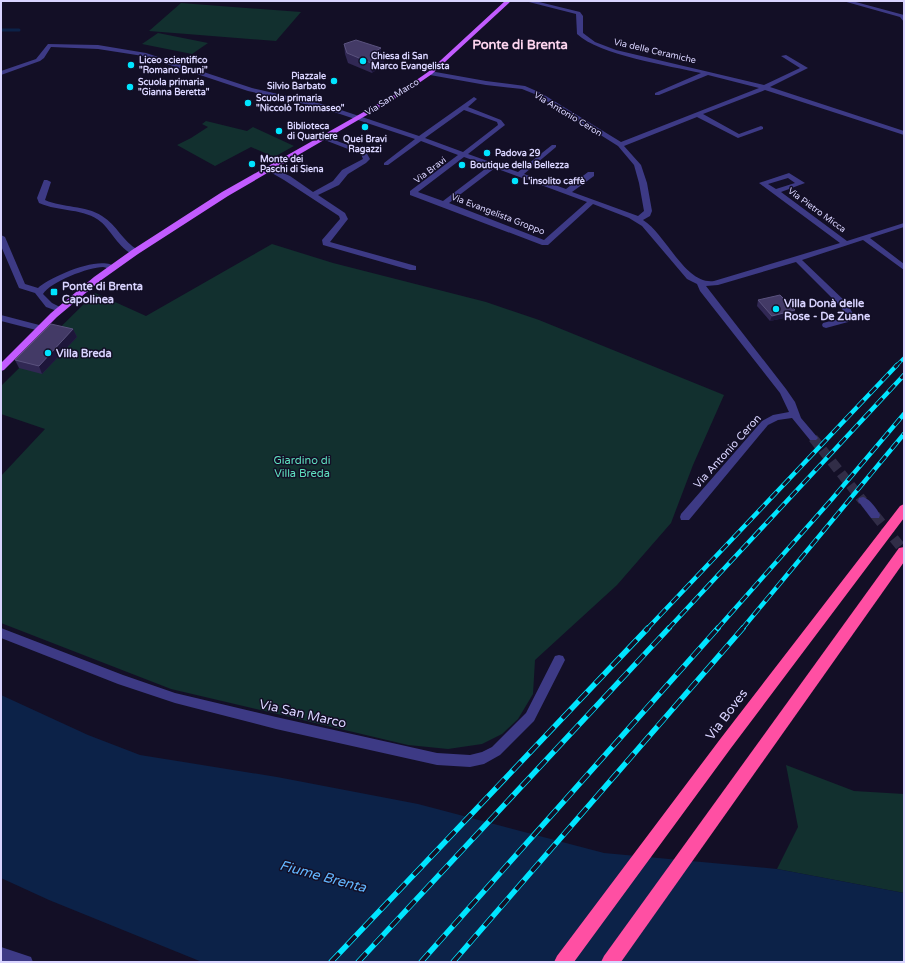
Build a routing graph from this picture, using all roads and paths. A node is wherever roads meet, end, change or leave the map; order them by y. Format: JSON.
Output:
{"nodes":[{"id":1,"x":508,"y":1,"type":"edge"},
{"id":2,"x":528,"y":1,"type":"edge"},
{"id":3,"x":846,"y":1,"type":"edge"},
{"id":4,"x":904,"y":20,"type":"edge"},
{"id":5,"x":784,"y":56,"type":"dead end"},
{"id":6,"x":707,"y":72,"type":"junction"},
{"id":7,"x":1,"y":73,"type":"edge"},
{"id":8,"x":430,"y":73,"type":"junction"},
{"id":9,"x":766,"y":87,"type":"junction"},
{"id":10,"x":657,"y":94,"type":"dead end"},
{"id":11,"x":474,"y":99,"type":"dead end"},
{"id":12,"x":463,"y":107,"type":"junction"},
{"id":13,"x":699,"y":115,"type":"junction"},
{"id":14,"x":360,"y":117,"type":"junction"},
{"id":15,"x":761,"y":128,"type":"dead end"},
{"id":16,"x":904,"y":133,"type":"edge"},
{"id":17,"x":324,"y":138,"type":"junction"},
{"id":18,"x":419,"y":139,"type":"junction"},
{"id":19,"x":620,"y":145,"type":"junction"},
{"id":20,"x":554,"y":146,"type":"dead end"},
{"id":21,"x":463,"y":155,"type":"junction"},
{"id":22,"x":386,"y":164,"type":"dead end"},
{"id":23,"x":494,"y":166,"type":"junction"},
{"id":24,"x":269,"y":169,"type":"junction"},
{"id":25,"x":591,"y":174,"type":"dead end"},
{"id":26,"x":519,"y":175,"type":"junction"},
{"id":27,"x":47,"y":182,"type":"dead end"},
{"id":28,"x":567,"y":192,"type":"junction"},
{"id":29,"x":775,"y":192,"type":"dead end"},
{"id":30,"x":313,"y":195,"type":"junction"},
{"id":31,"x":593,"y":201,"type":"junction"},
{"id":32,"x":444,"y":204,"type":"junction"},
{"id":33,"x":639,"y":219,"type":"junction"},
{"id":34,"x":904,"y":225,"type":"edge"},
{"id":35,"x":1,"y":237,"type":"edge"},
{"id":36,"x":865,"y":238,"type":"junction"},
{"id":37,"x":847,"y":244,"type":"junction"},
{"id":38,"x":135,"y":252,"type":"junction"},
{"id":39,"x":798,"y":259,"type":"junction"},
{"id":40,"x":112,"y":268,"type":"junction"},
{"id":41,"x":904,"y":268,"type":"edge"},
{"id":42,"x":411,"y":269,"type":"dead end"},
{"id":43,"x":702,"y":283,"type":"junction"},
{"id":44,"x":40,"y":291,"type":"junction"},
{"id":45,"x":60,"y":309,"type":"junction"},
{"id":46,"x":1,"y":318,"type":"edge"},
{"id":47,"x":826,"y":325,"type":"dead end"},
{"id":48,"x":40,"y":328,"type":"junction"},
{"id":49,"x":1,"y":368,"type":"edge"},
{"id":50,"x":795,"y":414,"type":"junction"},
{"id":51,"x":813,"y":438,"type":"tunnel mouth"},
{"id":52,"x":863,"y":501,"type":"tunnel mouth"},
{"id":53,"x":904,"y":509,"type":"edge"},
{"id":54,"x":875,"y":515,"type":"tunnel mouth"},
{"id":55,"x":685,"y":517,"type":"dead end"},
{"id":56,"x":904,"y":552,"type":"edge"},
{"id":57,"x":1,"y":633,"type":"edge"},
{"id":58,"x":559,"y":660,"type":"dead end"},
{"id":59,"x":1,"y":954,"type":"edge"},
{"id":60,"x":26,"y":962,"type":"edge"},
{"id":61,"x":563,"y":962,"type":"edge"},
{"id":62,"x":610,"y":962,"type":"edge"}],
"edges":[{"from":1,"to":8,"type":"main road","name":"Via San Marco"},
{"from":2,"to":6,"type":"street","name":"Via delle Ceramiche"},
{"from":3,"to":4,"type":"street"},
{"from":5,"to":9,"type":"street"},
{"from":6,"to":9,"type":"street","name":"Via delle Ceramiche"},
{"from":6,"to":10,"type":"street","name":"Via delle Ceramiche"},
{"from":7,"to":14,"type":"street"},
{"from":8,"to":14,"type":"main road","name":"Via San Marco"},
{"from":8,"to":19,"type":"street","name":"Via Antonio Ceron"},
{"from":9,"to":13,"type":"street"},
{"from":9,"to":16,"type":"street","name":"Via delle Ceramiche"},
{"from":11,"to":12,"type":"street"},
{"from":12,"to":18,"type":"street"},
{"from":12,"to":21,"type":"street","name":"Via Bravi"},
{"from":13,"to":15,"type":"street"},
{"from":13,"to":19,"type":"street"},
{"from":14,"to":17,"type":"main road","name":"Via San Marco"},
{"from":14,"to":18,"type":"street","name":"Via Bravi"},
{"from":17,"to":24,"type":"main road","name":"Via San Marco"},
{"from":17,"to":30,"type":"street"},
{"from":18,"to":21,"type":"street","name":"Via Bravi"},
{"from":18,"to":22,"type":"street"},
{"from":19,"to":33,"type":"street","name":"Via Antonio Ceron"},
{"from":20,"to":26,"type":"street"},
{"from":21,"to":23,"type":"street","name":"Via Bravi"},
{"from":21,"to":32,"type":"street","name":"Via Bravi"},
{"from":23,"to":26,"type":"street","name":"Via Bravi"},
{"from":23,"to":32,"type":"street","name":"Via Evangelista Groppo"},
{"from":24,"to":30,"type":"street"},
{"from":24,"to":38,"type":"main road","name":"Via San Marco"},
{"from":25,"to":28,"type":"street"},
{"from":26,"to":28,"type":"street","name":"Via Bravi"},
{"from":27,"to":38,"type":"street"},
{"from":28,"to":31,"type":"street","name":"Via Bravi"},
{"from":29,"to":37,"type":"street","name":"Via Pietro Micca"},
{"from":30,"to":42,"type":"street"},
{"from":31,"to":32,"type":"street","name":"Via Evangelista Groppo"},
{"from":31,"to":33,"type":"street","name":"Via Bravi"},
{"from":33,"to":43,"type":"street","name":"Via Bravi"},
{"from":34,"to":36,"type":"street","name":"Via Pietro Micca"},
{"from":35,"to":44,"type":"street"},
{"from":36,"to":37,"type":"street","name":"Via Pietro Micca"},
{"from":36,"to":41,"type":"street"},
{"from":37,"to":39,"type":"street","name":"Via Pietro Micca"},
{"from":38,"to":40,"type":"main road","name":"Via San Marco"},
{"from":39,"to":43,"type":"street","name":"Via Pietro Micca"},
{"from":39,"to":47,"type":"street"},
{"from":40,"to":44,"type":"street"},
{"from":40,"to":45,"type":"main road","name":"Via San Marco"},
{"from":43,"to":50,"type":"street"},
{"from":44,"to":45,"type":"street"},
{"from":45,"to":48,"type":"main road","name":"Via San Marco"},
{"from":46,"to":48,"type":"street"},
{"from":48,"to":49,"type":"main road","name":"Via San Marco"},
{"from":50,"to":51,"type":"street"},
{"from":50,"to":55,"type":"street","name":"Via Antonio Ceron"},
{"from":52,"to":54,"type":"street"},
{"from":53,"to":61,"type":"highway","name":"Via Boves"},
{"from":56,"to":62,"type":"highway"},
{"from":57,"to":58,"type":"street","name":"Via San Marco"},
{"from":59,"to":60,"type":"street"}]}
